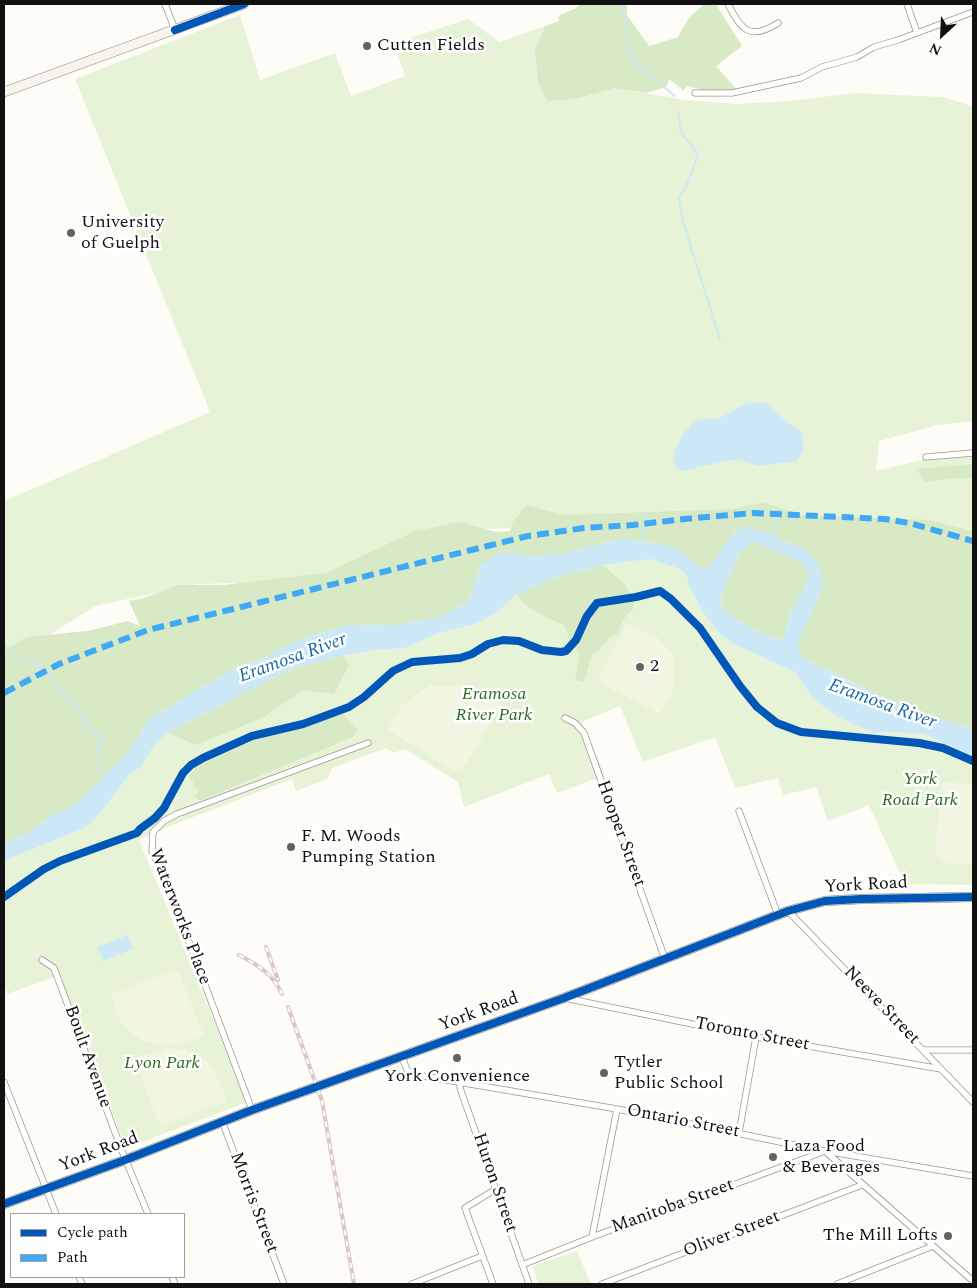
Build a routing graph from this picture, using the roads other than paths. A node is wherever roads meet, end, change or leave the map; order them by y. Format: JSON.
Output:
{"nodes":[{"id":1,"x":165,"y":4,"type":"edge"},
{"id":2,"x":244,"y":4,"type":"edge"},
{"id":3,"x":728,"y":4,"type":"edge"},
{"id":4,"x":907,"y":4,"type":"edge"},
{"id":5,"x":973,"y":12,"type":"edge"},
{"id":6,"x":778,"y":22,"type":"dead end"},
{"id":7,"x":175,"y":30,"type":"junction"},
{"id":8,"x":917,"y":33,"type":"junction"},
{"id":9,"x":4,"y":92,"type":"edge"},
{"id":10,"x":695,"y":93,"type":"dead end"},
{"id":11,"x":973,"y":453,"type":"edge"},
{"id":12,"x":926,"y":457,"type":"dead end"},
{"id":13,"x":565,"y":718,"type":"dead end"},
{"id":14,"x":368,"y":743,"type":"dead end"},
{"id":15,"x":739,"y":811,"type":"dead end"},
{"id":16,"x":973,"y":897,"type":"edge"},
{"id":17,"x":788,"y":911,"type":"junction"},
{"id":18,"x":778,"y":915,"type":"junction"},
{"id":19,"x":665,"y":959,"type":"junction"},
{"id":20,"x":42,"y":960,"type":"dead end"},
{"id":21,"x":564,"y":998,"type":"junction"},
{"id":22,"x":756,"y":1037,"type":"junction"},
{"id":23,"x":924,"y":1050,"type":"junction"},
{"id":24,"x":973,"y":1050,"type":"edge"},
{"id":25,"x":402,"y":1056,"type":"junction"},
{"id":26,"x":941,"y":1069,"type":"junction"},
{"id":27,"x":4,"y":1082,"type":"edge"},
{"id":28,"x":460,"y":1082,"type":"junction"},
{"id":29,"x":973,"y":1102,"type":"edge"},
{"id":30,"x":617,"y":1109,"type":"junction"},
{"id":31,"x":252,"y":1110,"type":"junction"},
{"id":32,"x":222,"y":1121,"type":"junction"},
{"id":33,"x":739,"y":1133,"type":"junction"},
{"id":34,"x":824,"y":1151,"type":"junction"},
{"id":35,"x":125,"y":1160,"type":"junction"},
{"id":36,"x":973,"y":1176,"type":"edge"},
{"id":37,"x":862,"y":1185,"type":"junction"},
{"id":38,"x":496,"y":1189,"type":"junction"},
{"id":39,"x":45,"y":1190,"type":"junction"},
{"id":40,"x":4,"y":1204,"type":"edge"},
{"id":41,"x":56,"y":1213,"type":"edge"},
{"id":42,"x":148,"y":1213,"type":"edge"},
{"id":43,"x":592,"y":1237,"type":"junction"},
{"id":44,"x":933,"y":1246,"type":"junction"},
{"id":45,"x":482,"y":1256,"type":"junction"},
{"id":46,"x":522,"y":1265,"type":"junction"},
{"id":47,"x":973,"y":1280,"type":"edge"},
{"id":48,"x":847,"y":1283,"type":"edge"},
{"id":49,"x":284,"y":1284,"type":"edge"},
{"id":50,"x":412,"y":1284,"type":"edge"},
{"id":51,"x":493,"y":1284,"type":"edge"},
{"id":52,"x":529,"y":1284,"type":"edge"},
{"id":53,"x":602,"y":1284,"type":"edge"},
{"id":54,"x":837,"y":1284,"type":"edge"}],
"edges":[{"from":1,"to":7,"type":"street"},
{"from":2,"to":7,"type":"street"},
{"from":3,"to":6,"type":"street"},
{"from":4,"to":8,"type":"street"},
{"from":5,"to":8,"type":"street"},
{"from":7,"to":9,"type":"street"},
{"from":8,"to":10,"type":"street"},
{"from":11,"to":12,"type":"street"},
{"from":13,"to":19,"type":"street","name":"Hooper Street"},
{"from":14,"to":31,"type":"street","name":"Waterworks Place"},
{"from":15,"to":18,"type":"street"},
{"from":16,"to":17,"type":"main road","name":"York Road"},
{"from":17,"to":18,"type":"main road","name":"York Road"},
{"from":17,"to":23,"type":"street","name":"Neeve Street"},
{"from":18,"to":19,"type":"main road","name":"York Road"},
{"from":19,"to":21,"type":"main road","name":"York Road"},
{"from":20,"to":35,"type":"street","name":"Boult Avenue"},
{"from":21,"to":22,"type":"street","name":"Toronto Street"},
{"from":21,"to":25,"type":"main road","name":"York Road"},
{"from":22,"to":26,"type":"street","name":"Toronto Street"},
{"from":22,"to":33,"type":"street"},
{"from":23,"to":24,"type":"street"},
{"from":23,"to":26,"type":"street","name":"Neeve Street"},
{"from":25,"to":28,"type":"street","name":"Ontario Street"},
{"from":25,"to":31,"type":"main road","name":"York Road"},
{"from":26,"to":29,"type":"street","name":"Neeve Street"},
{"from":27,"to":39,"type":"street"},
{"from":28,"to":30,"type":"street","name":"Ontario Street"},
{"from":28,"to":38,"type":"street","name":"Huron Street"},
{"from":30,"to":33,"type":"street","name":"Ontario Street"},
{"from":30,"to":43,"type":"street"},
{"from":31,"to":32,"type":"main road","name":"York Road"},
{"from":32,"to":35,"type":"main road","name":"York Road"},
{"from":32,"to":49,"type":"street","name":"Morris Street"},
{"from":33,"to":34,"type":"street","name":"Ontario Street"},
{"from":34,"to":36,"type":"street","name":"Ontario Street"},
{"from":34,"to":37,"type":"street"},
{"from":34,"to":43,"type":"street","name":"Manitoba Street"},
{"from":35,"to":39,"type":"main road","name":"York Road"},
{"from":35,"to":42,"type":"street","name":"Boult Avenue"},
{"from":37,"to":44,"type":"street"},
{"from":37,"to":53,"type":"street","name":"Oliver Street"},
{"from":38,"to":45,"type":"street"},
{"from":38,"to":46,"type":"street","name":"Huron Street"},
{"from":39,"to":40,"type":"main road","name":"York Road"},
{"from":39,"to":41,"type":"street"},
{"from":43,"to":46,"type":"street","name":"Manitoba Street"},
{"from":44,"to":47,"type":"street"},
{"from":44,"to":48,"type":"street"},
{"from":45,"to":50,"type":"street"},
{"from":45,"to":51,"type":"street"},
{"from":46,"to":52,"type":"street","name":"Huron Street"},
{"from":48,"to":54,"type":"street"}]}
